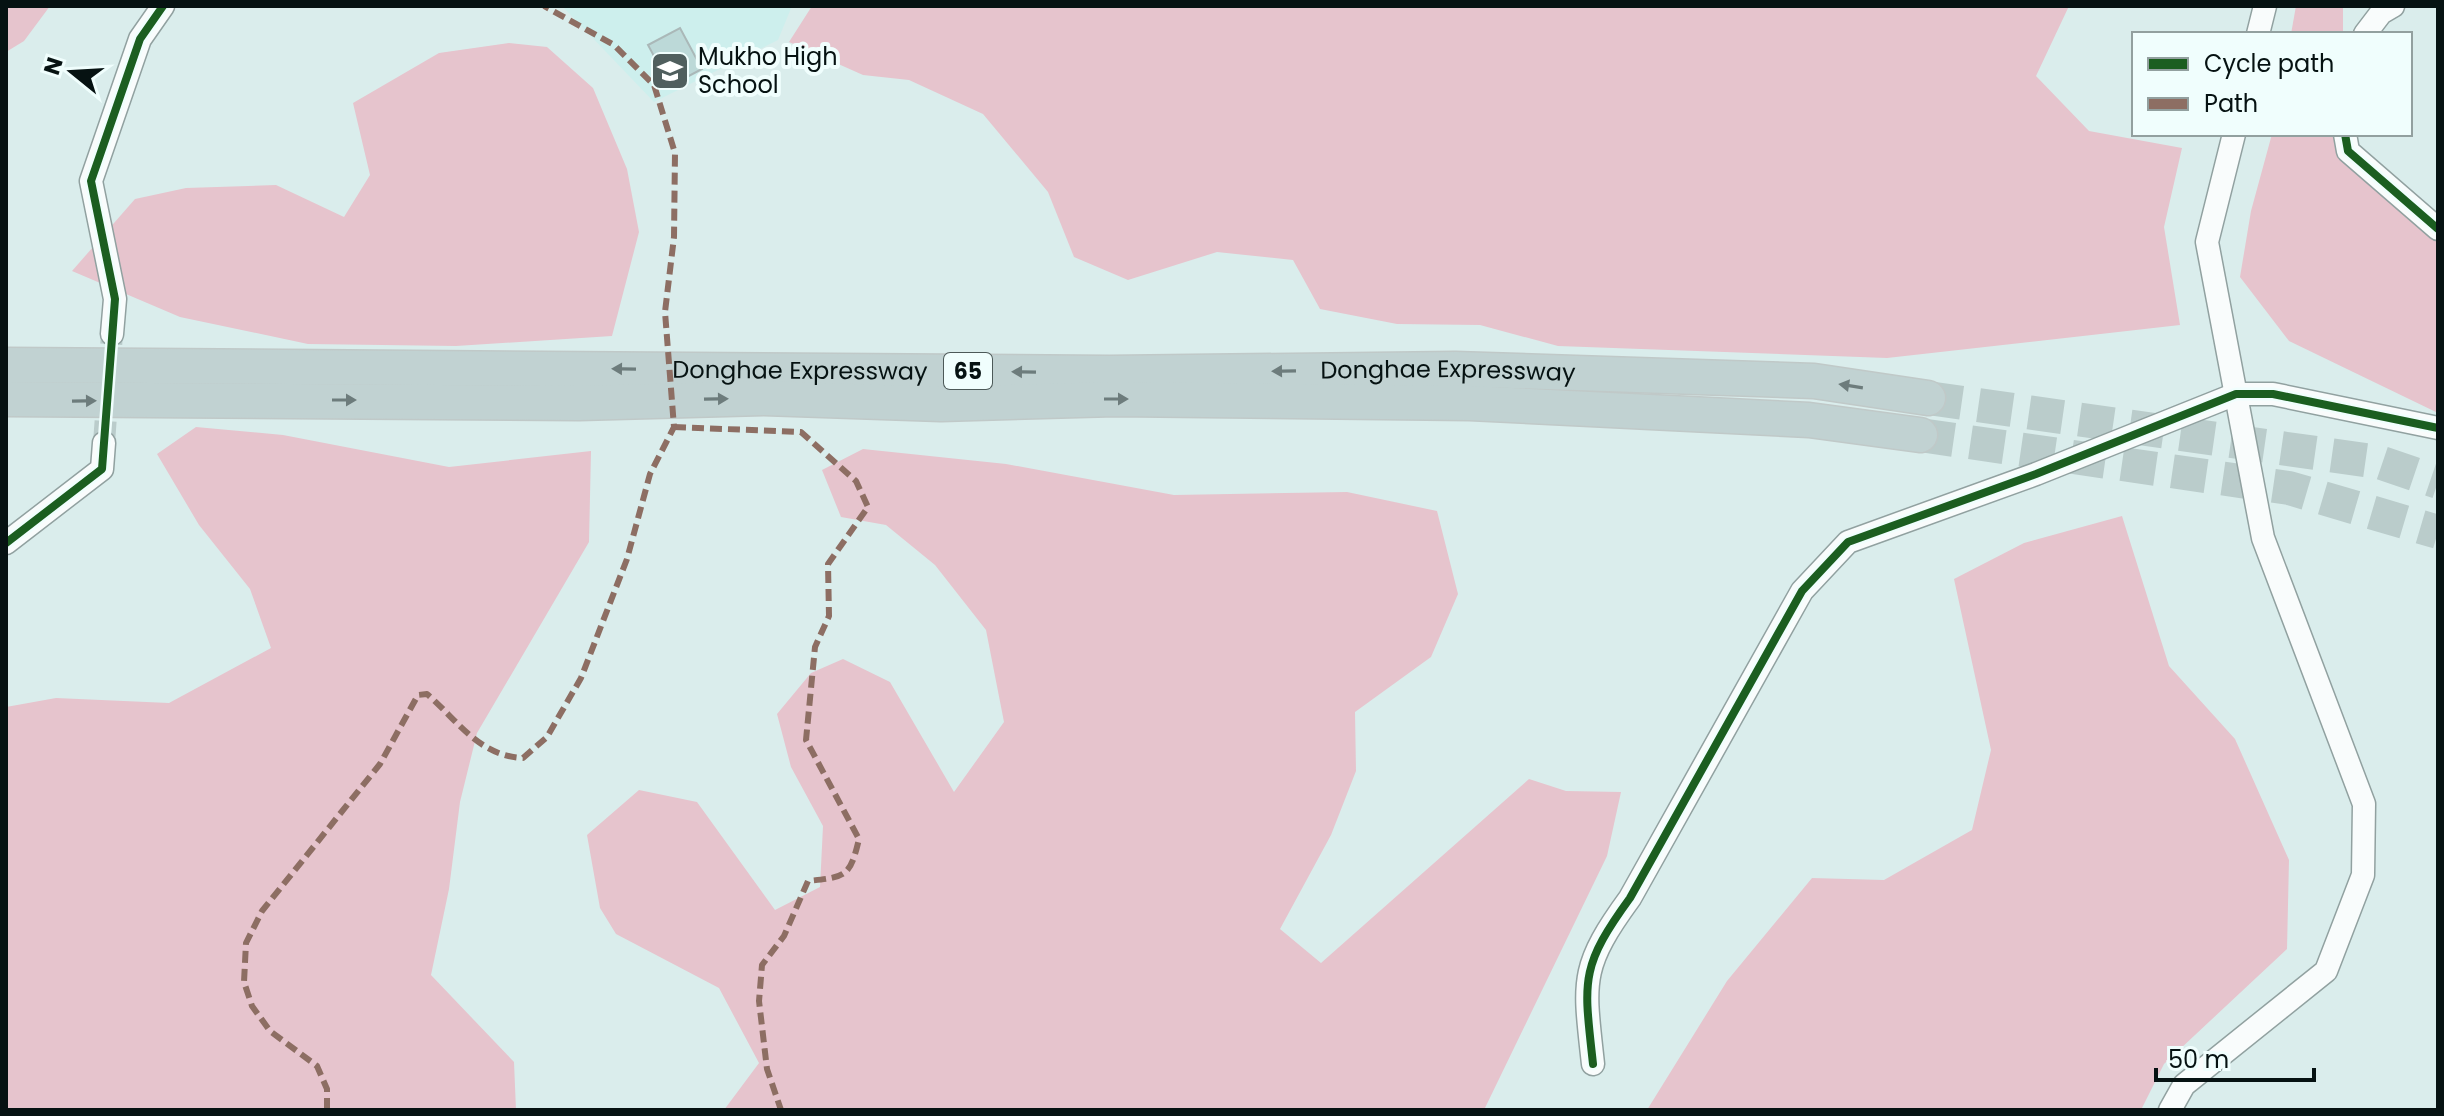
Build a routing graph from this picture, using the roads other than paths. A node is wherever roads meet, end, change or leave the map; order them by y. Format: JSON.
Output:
{"nodes":[{"id":1,"x":163,"y":6,"type":"edge"},
{"id":2,"x":2265,"y":6,"type":"edge"},
{"id":3,"x":2393,"y":6,"type":"edge"},
{"id":4,"x":2258,"y":32,"type":"edge"},
{"id":5,"x":2367,"y":32,"type":"edge"},
{"id":6,"x":2234,"y":136,"type":"edge"},
{"id":7,"x":2345,"y":136,"type":"edge"},
{"id":8,"x":2438,"y":229,"type":"edge"},
{"id":9,"x":112,"y":334,"type":"tunnel mouth"},
{"id":10,"x":6,"y":365,"type":"edge"},
{"id":11,"x":2236,"y":394,"type":"junction"},
{"id":12,"x":1928,"y":398,"type":"tunnel mouth"},
{"id":13,"x":6,"y":399,"type":"edge"},
{"id":14,"x":2438,"y":428,"type":"edge"},
{"id":15,"x":1920,"y":435,"type":"tunnel mouth"},
{"id":16,"x":104,"y":443,"type":"tunnel mouth"},
{"id":17,"x":6,"y":543,"type":"edge"},
{"id":18,"x":1593,"y":1064,"type":"dead end"},
{"id":19,"x":2170,"y":1110,"type":"edge"}],
"edges":[{"from":1,"to":9,"type":"street"},
{"from":2,"to":4,"type":"street"},
{"from":3,"to":5,"type":"street"},
{"from":6,"to":11,"type":"street"},
{"from":7,"to":8,"type":"street"},
{"from":12,"to":10,"type":"highway","name":"Donghae Expressway","number":"65","one_way":true},
{"from":11,"to":14,"type":"street"},
{"from":11,"to":18,"type":"street"},
{"from":11,"to":19,"type":"street"},
{"from":13,"to":15,"type":"highway","name":"Donghae Expressway","number":"65","one_way":true},
{"from":16,"to":17,"type":"street"}]}
